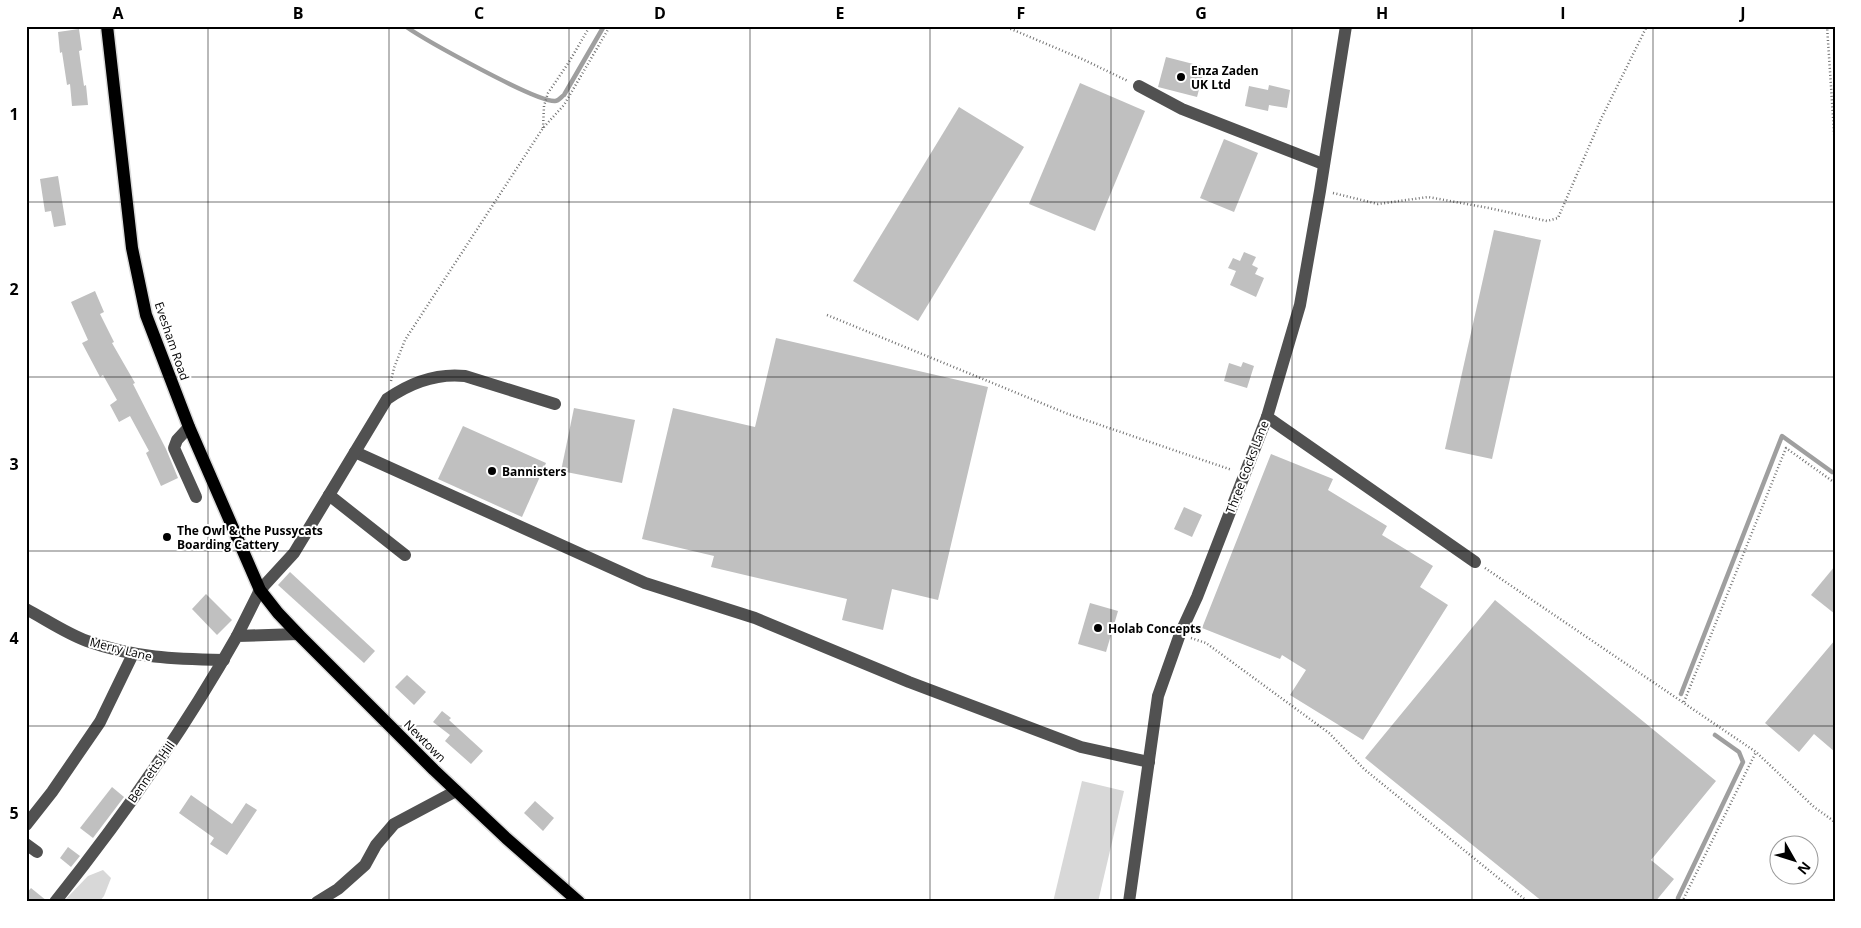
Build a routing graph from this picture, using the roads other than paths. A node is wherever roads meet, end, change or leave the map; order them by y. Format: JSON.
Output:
{"nodes":[{"id":1,"x":106,"y":26,"type":"edge"},
{"id":2,"x":1346,"y":26,"type":"edge"},
{"id":3,"x":1139,"y":86,"type":"road end"},
{"id":4,"x":1323,"y":164,"type":"junction"},
{"id":5,"x":555,"y":404,"type":"dead end"},
{"id":6,"x":1267,"y":417,"type":"junction"},
{"id":7,"x":189,"y":428,"type":"junction"},
{"id":8,"x":354,"y":452,"type":"junction"},
{"id":9,"x":329,"y":495,"type":"junction"},
{"id":10,"x":196,"y":497,"type":"dead end"},
{"id":11,"x":405,"y":555,"type":"dead end"},
{"id":12,"x":1475,"y":562,"type":"road end"},
{"id":13,"x":260,"y":590,"type":"junction"},
{"id":14,"x":26,"y":609,"type":"edge"},
{"id":15,"x":298,"y":634,"type":"junction"},
{"id":16,"x":237,"y":636,"type":"junction"},
{"id":17,"x":133,"y":654,"type":"junction"},
{"id":18,"x":224,"y":660,"type":"junction"},
{"id":19,"x":1149,"y":762,"type":"junction"},
{"id":20,"x":456,"y":790,"type":"junction"},
{"id":21,"x":26,"y":825,"type":"edge"},
{"id":22,"x":26,"y":844,"type":"edge"},
{"id":23,"x":37,"y":852,"type":"dead end"},
{"id":24,"x":55,"y":902,"type":"edge"},
{"id":25,"x":317,"y":902,"type":"edge"},
{"id":26,"x":579,"y":902,"type":"edge"},
{"id":27,"x":1129,"y":902,"type":"edge"}],
"edges":[{"from":1,"to":7,"type":"main road","name":"Evesham Road"},
{"from":2,"to":4,"type":"street","name":"Three Cocks Lane"},
{"from":3,"to":4,"type":"street"},
{"from":4,"to":6,"type":"street","name":"Three Cocks Lane"},
{"from":5,"to":8,"type":"street","name":"Bennetts Hill"},
{"from":6,"to":12,"type":"street"},
{"from":6,"to":19,"type":"street","name":"Three Cocks Lane"},
{"from":7,"to":10,"type":"street"},
{"from":7,"to":13,"type":"main road","name":"Evesham Road"},
{"from":8,"to":9,"type":"street","name":"Bennetts Hill"},
{"from":8,"to":19,"type":"street"},
{"from":9,"to":11,"type":"street"},
{"from":9,"to":13,"type":"street","name":"Bennetts Hill"},
{"from":13,"to":15,"type":"main road","name":"Newtown"},
{"from":13,"to":16,"type":"street","name":"Bennetts Hill"},
{"from":14,"to":17,"type":"street","name":"Merry Lane"},
{"from":15,"to":16,"type":"street"},
{"from":15,"to":20,"type":"main road","name":"Newtown"},
{"from":16,"to":18,"type":"street","name":"Bennetts Hill"},
{"from":17,"to":18,"type":"street","name":"Merry Lane"},
{"from":17,"to":21,"type":"street"},
{"from":18,"to":24,"type":"street","name":"Bennetts Hill"},
{"from":19,"to":27,"type":"street","name":"Three Cocks Lane"},
{"from":20,"to":25,"type":"street"},
{"from":20,"to":26,"type":"main road","name":"Newtown"},
{"from":22,"to":23,"type":"street"}]}
